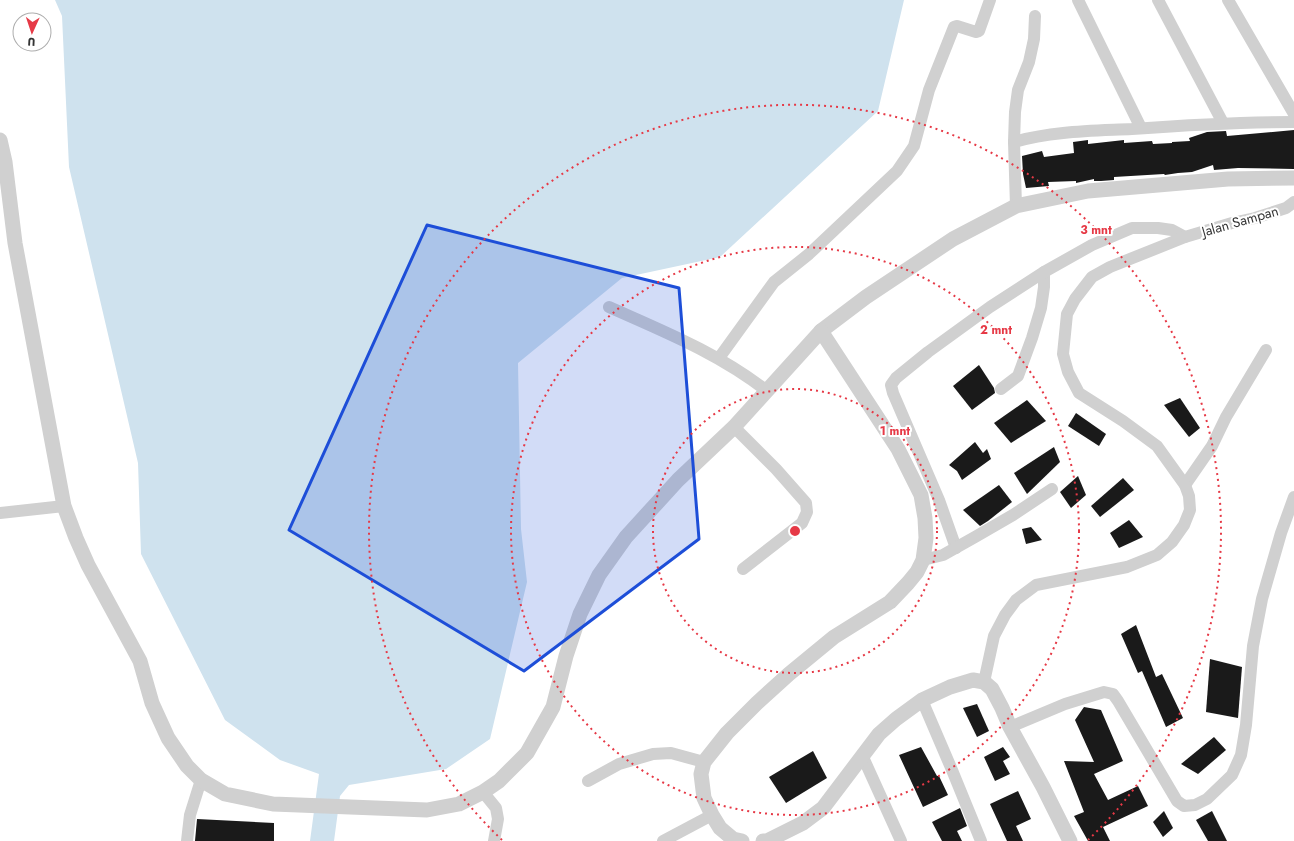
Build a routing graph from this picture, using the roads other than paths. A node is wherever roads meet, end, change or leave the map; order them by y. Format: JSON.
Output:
{"nodes":[{"id":1,"x":990,"y":0,"type":"edge"},
{"id":2,"x":1078,"y":0,"type":"edge"},
{"id":3,"x":1158,"y":0,"type":"edge"},
{"id":4,"x":1228,"y":0,"type":"edge"},
{"id":5,"x":1035,"y":16,"type":"dead end"},
{"id":6,"x":1294,"y":114,"type":"edge"},
{"id":7,"x":1294,"y":122,"type":"edge"},
{"id":8,"x":1223,"y":123,"type":"junction"},
{"id":9,"x":1141,"y":128,"type":"junction"},
{"id":10,"x":0,"y":140,"type":"edge"},
{"id":11,"x":1014,"y":142,"type":"junction"},
{"id":12,"x":1294,"y":178,"type":"edge"},
{"id":13,"x":1294,"y":202,"type":"edge"},
{"id":14,"x":1016,"y":206,"type":"junction"},
{"id":15,"x":1185,"y":237,"type":"junction"},
{"id":16,"x":1044,"y":272,"type":"junction"},
{"id":17,"x":609,"y":307,"type":"dead end"},
{"id":18,"x":821,"y":331,"type":"junction"},
{"id":19,"x":1266,"y":350,"type":"dead end"},
{"id":20,"x":719,"y":358,"type":"junction"},
{"id":21,"x":1001,"y":389,"type":"dead end"},
{"id":22,"x":767,"y":392,"type":"junction"},
{"id":23,"x":734,"y":427,"type":"junction"},
{"id":24,"x":1185,"y":485,"type":"junction"},
{"id":25,"x":1052,"y":489,"type":"dead end"},
{"id":26,"x":1294,"y":497,"type":"edge"},
{"id":27,"x":64,"y":506,"type":"junction"},
{"id":28,"x":0,"y":513,"type":"edge"},
{"id":29,"x":956,"y":548,"type":"junction"},
{"id":30,"x":923,"y":560,"type":"junction"},
{"id":31,"x":743,"y":569,"type":"dead end"},
{"id":32,"x":984,"y":682,"type":"junction"},
{"id":33,"x":922,"y":700,"type":"junction"},
{"id":34,"x":1010,"y":727,"type":"junction"},
{"id":35,"x":862,"y":755,"type":"junction"},
{"id":36,"x":704,"y":762,"type":"junction"},
{"id":37,"x":201,"y":780,"type":"junction"},
{"id":38,"x":588,"y":781,"type":"dead end"},
{"id":39,"x":483,"y":792,"type":"junction"},
{"id":40,"x":712,"y":815,"type":"junction"},
{"id":41,"x":187,"y":841,"type":"edge"},
{"id":42,"x":494,"y":841,"type":"edge"},
{"id":43,"x":663,"y":841,"type":"edge"},
{"id":44,"x":742,"y":841,"type":"edge"},
{"id":45,"x":763,"y":841,"type":"edge"},
{"id":46,"x":767,"y":841,"type":"edge"},
{"id":47,"x":901,"y":841,"type":"edge"},
{"id":48,"x":981,"y":841,"type":"edge"},
{"id":49,"x":1070,"y":841,"type":"edge"}],
"edges":[{"from":1,"to":20,"type":"street"},
{"from":2,"to":9,"type":"street"},
{"from":3,"to":8,"type":"street"},
{"from":4,"to":6,"type":"street"},
{"from":5,"to":11,"type":"street"},
{"from":7,"to":8,"type":"street"},
{"from":8,"to":9,"type":"street"},
{"from":9,"to":11,"type":"street"},
{"from":10,"to":27,"type":"street"},
{"from":11,"to":14,"type":"street"},
{"from":12,"to":14,"type":"street"},
{"from":13,"to":15,"type":"street","name":"Jalan Sampan"},
{"from":14,"to":18,"type":"street"},
{"from":15,"to":16,"type":"street"},
{"from":15,"to":24,"type":"street","name":"Jalan Sampan"},
{"from":16,"to":21,"type":"street"},
{"from":16,"to":29,"type":"street"},
{"from":17,"to":20,"type":"street"},
{"from":18,"to":22,"type":"street"},
{"from":18,"to":30,"type":"street"},
{"from":19,"to":24,"type":"street"},
{"from":20,"to":22,"type":"street"},
{"from":22,"to":23,"type":"street"},
{"from":23,"to":31,"type":"street"},
{"from":23,"to":39,"type":"street"},
{"from":24,"to":32,"type":"street"},
{"from":25,"to":29,"type":"street"},
{"from":26,"to":34,"type":"street"},
{"from":27,"to":28,"type":"street"},
{"from":27,"to":37,"type":"street"},
{"from":29,"to":30,"type":"street"},
{"from":30,"to":36,"type":"street"},
{"from":32,"to":33,"type":"street"},
{"from":32,"to":34,"type":"street"},
{"from":33,"to":35,"type":"street"},
{"from":33,"to":48,"type":"street"},
{"from":34,"to":49,"type":"street"},
{"from":35,"to":46,"type":"street"},
{"from":35,"to":47,"type":"street"},
{"from":36,"to":38,"type":"street"},
{"from":36,"to":40,"type":"street"},
{"from":37,"to":39,"type":"street"},
{"from":37,"to":41,"type":"street"},
{"from":39,"to":42,"type":"street"},
{"from":40,"to":43,"type":"street"},
{"from":40,"to":44,"type":"street"},
{"from":45,"to":46,"type":"street"}]}
